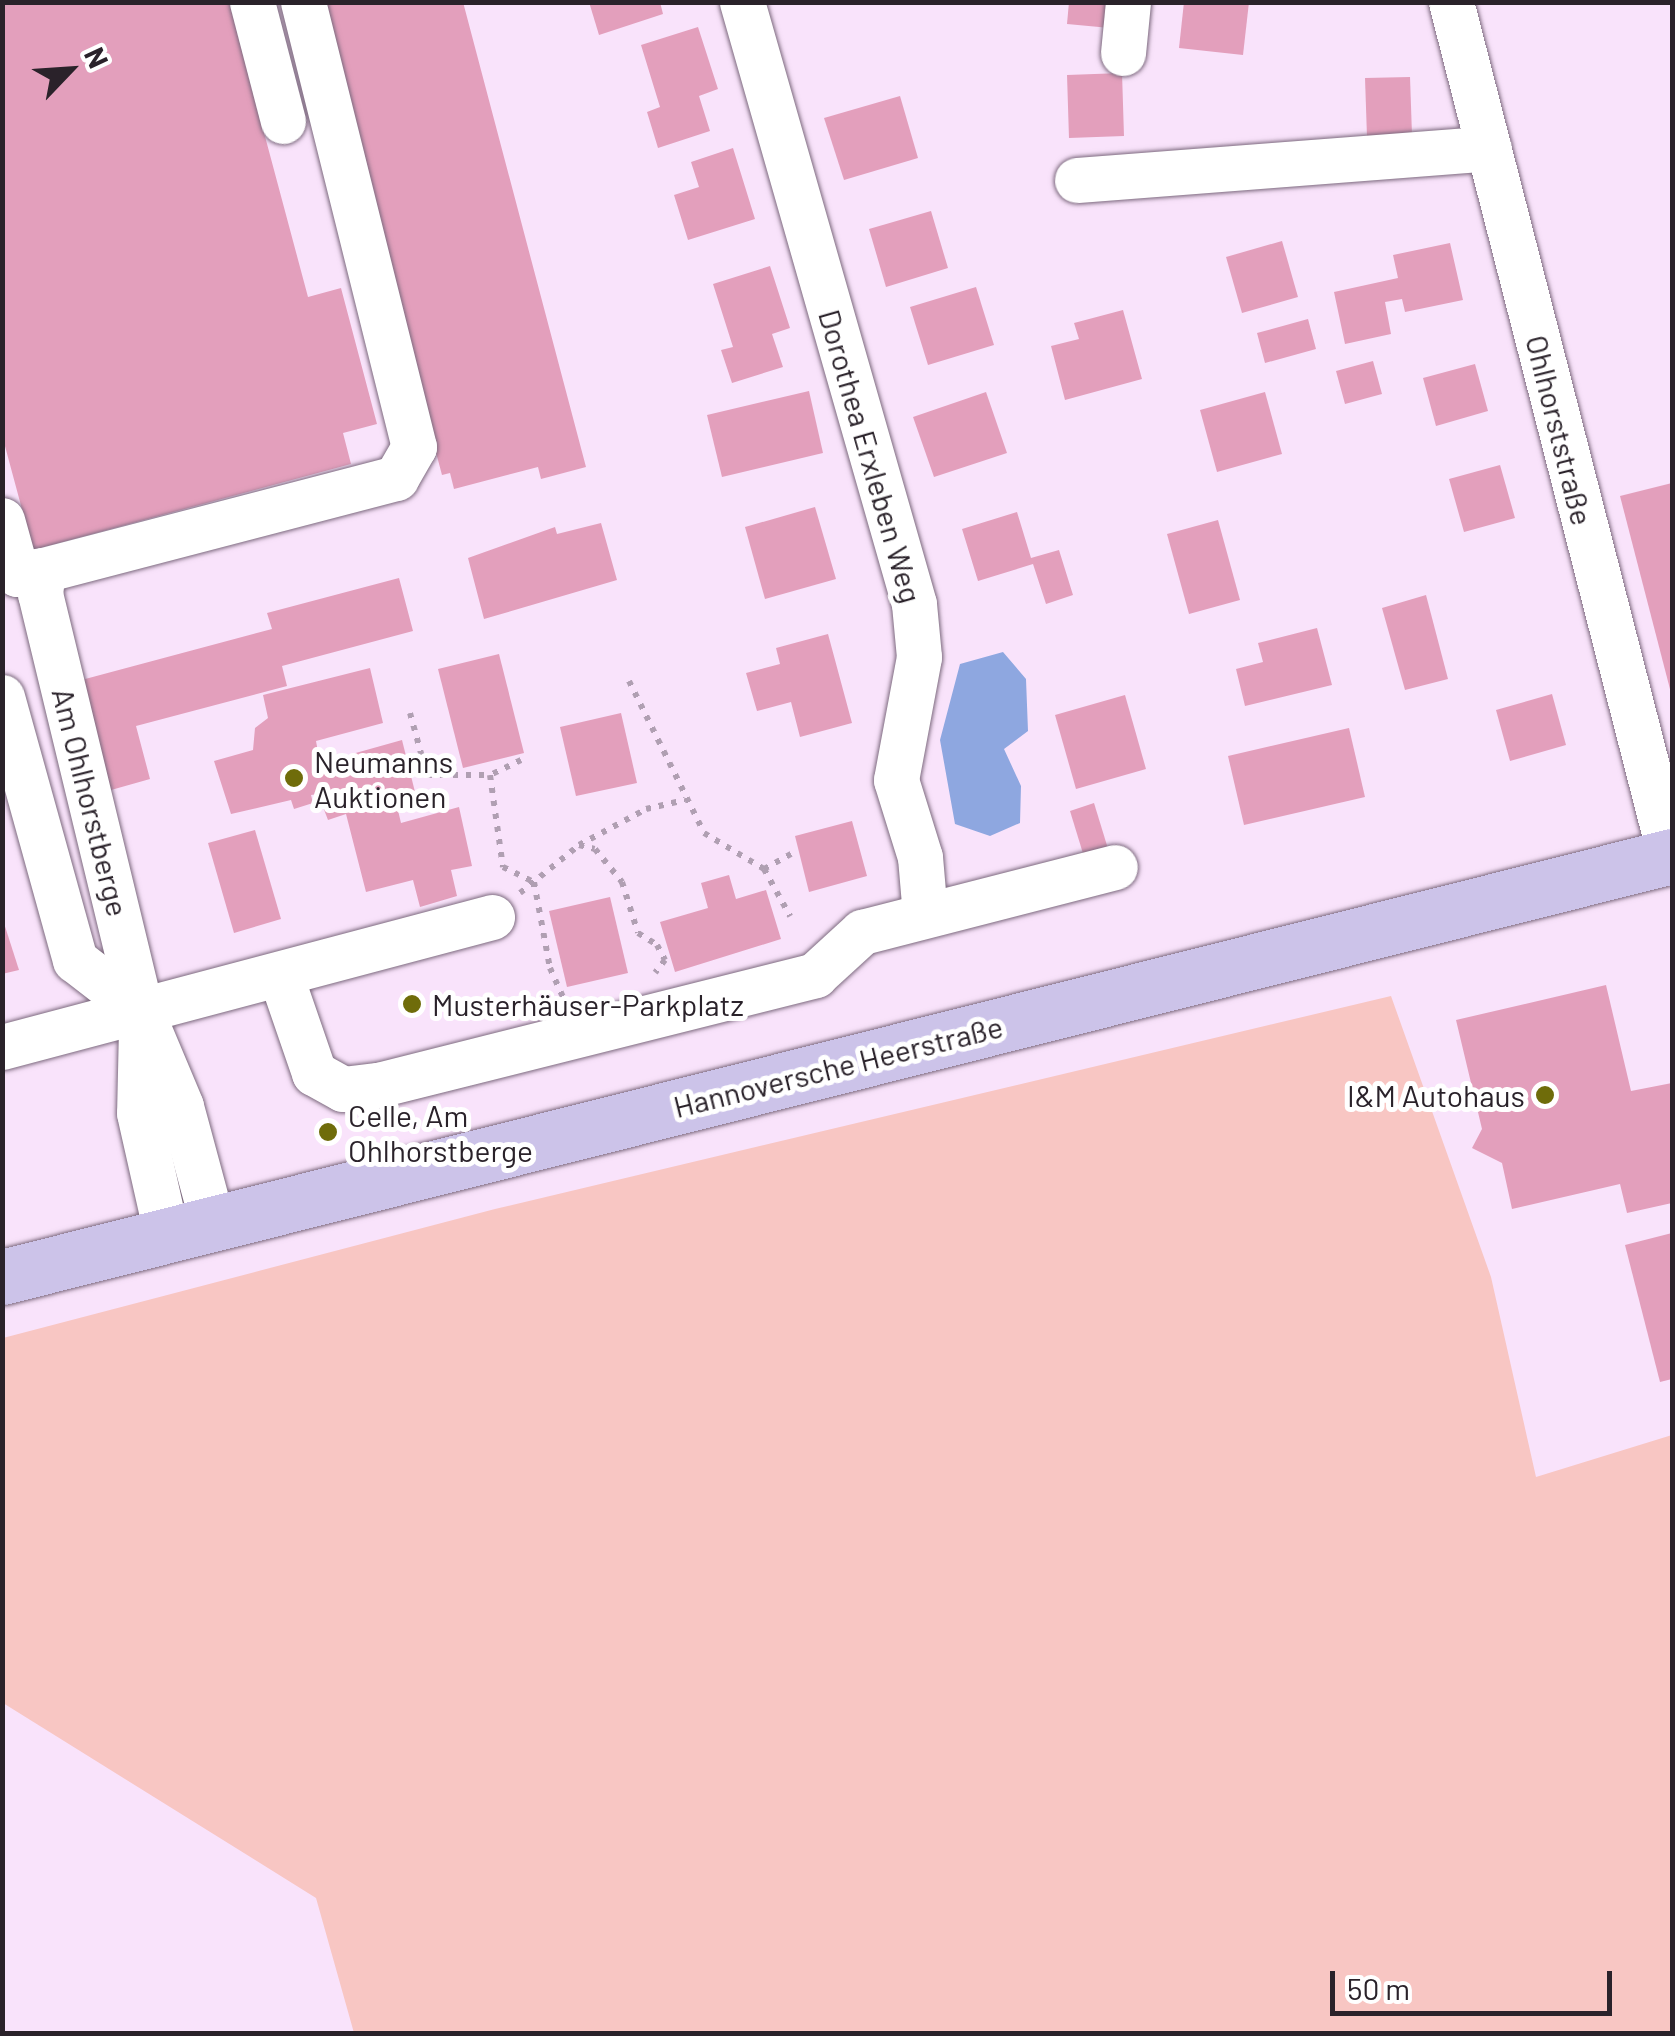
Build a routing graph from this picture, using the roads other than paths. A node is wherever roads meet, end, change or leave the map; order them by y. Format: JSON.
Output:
{"nodes":[{"id":1,"x":252,"y":2,"type":"edge"},
{"id":2,"x":303,"y":2,"type":"edge"},
{"id":3,"x":742,"y":2,"type":"edge"},
{"id":4,"x":1128,"y":2,"type":"edge"},
{"id":5,"x":1452,"y":2,"type":"edge"},
{"id":6,"x":1123,"y":53,"type":"dead end"},
{"id":7,"x":283,"y":121,"type":"dead end"},
{"id":8,"x":1489,"y":148,"type":"junction"},
{"id":9,"x":1076,"y":180,"type":"dead end"},
{"id":10,"x":2,"y":520,"type":"edge"},
{"id":11,"x":41,"y":582,"type":"junction"},
{"id":12,"x":2,"y":697,"type":"edge"},
{"id":13,"x":1671,"y":856,"type":"edge"},
{"id":14,"x":1114,"y":867,"type":"dead end"},
{"id":15,"x":925,"y":915,"type":"junction"},
{"id":16,"x":492,"y":916,"type":"road end"},
{"id":17,"x":280,"y":974,"type":"junction"},
{"id":18,"x":142,"y":1011,"type":"junction"},
{"id":19,"x":2,"y":1047,"type":"edge"},
{"id":20,"x":190,"y":1231,"type":"junction"},
{"id":21,"x":2,"y":1277,"type":"edge"}],
"edges":[{"from":1,"to":7,"type":"street"},
{"from":2,"to":11,"type":"street"},
{"from":3,"to":15,"type":"street","name":"Dorothea Erxleben Weg"},
{"from":4,"to":6,"type":"street"},
{"from":5,"to":8,"type":"street","name":"Ohlhorststraße"},
{"from":8,"to":9,"type":"street"},
{"from":8,"to":13,"type":"street","name":"Ohlhorststraße"},
{"from":10,"to":11,"type":"street"},
{"from":11,"to":18,"type":"street","name":"Am Ohlhorstberge"},
{"from":12,"to":18,"type":"street"},
{"from":13,"to":20,"type":"main road","name":"Hannoversche Heerstraße"},
{"from":14,"to":15,"type":"street"},
{"from":15,"to":17,"type":"street"},
{"from":16,"to":17,"type":"street"},
{"from":17,"to":18,"type":"street"},
{"from":18,"to":19,"type":"street"},
{"from":18,"to":20,"type":"street","name":"Am Ohlhorstberge"},
{"from":20,"to":21,"type":"main road","name":"Hannoversche Heerstraße"}]}
